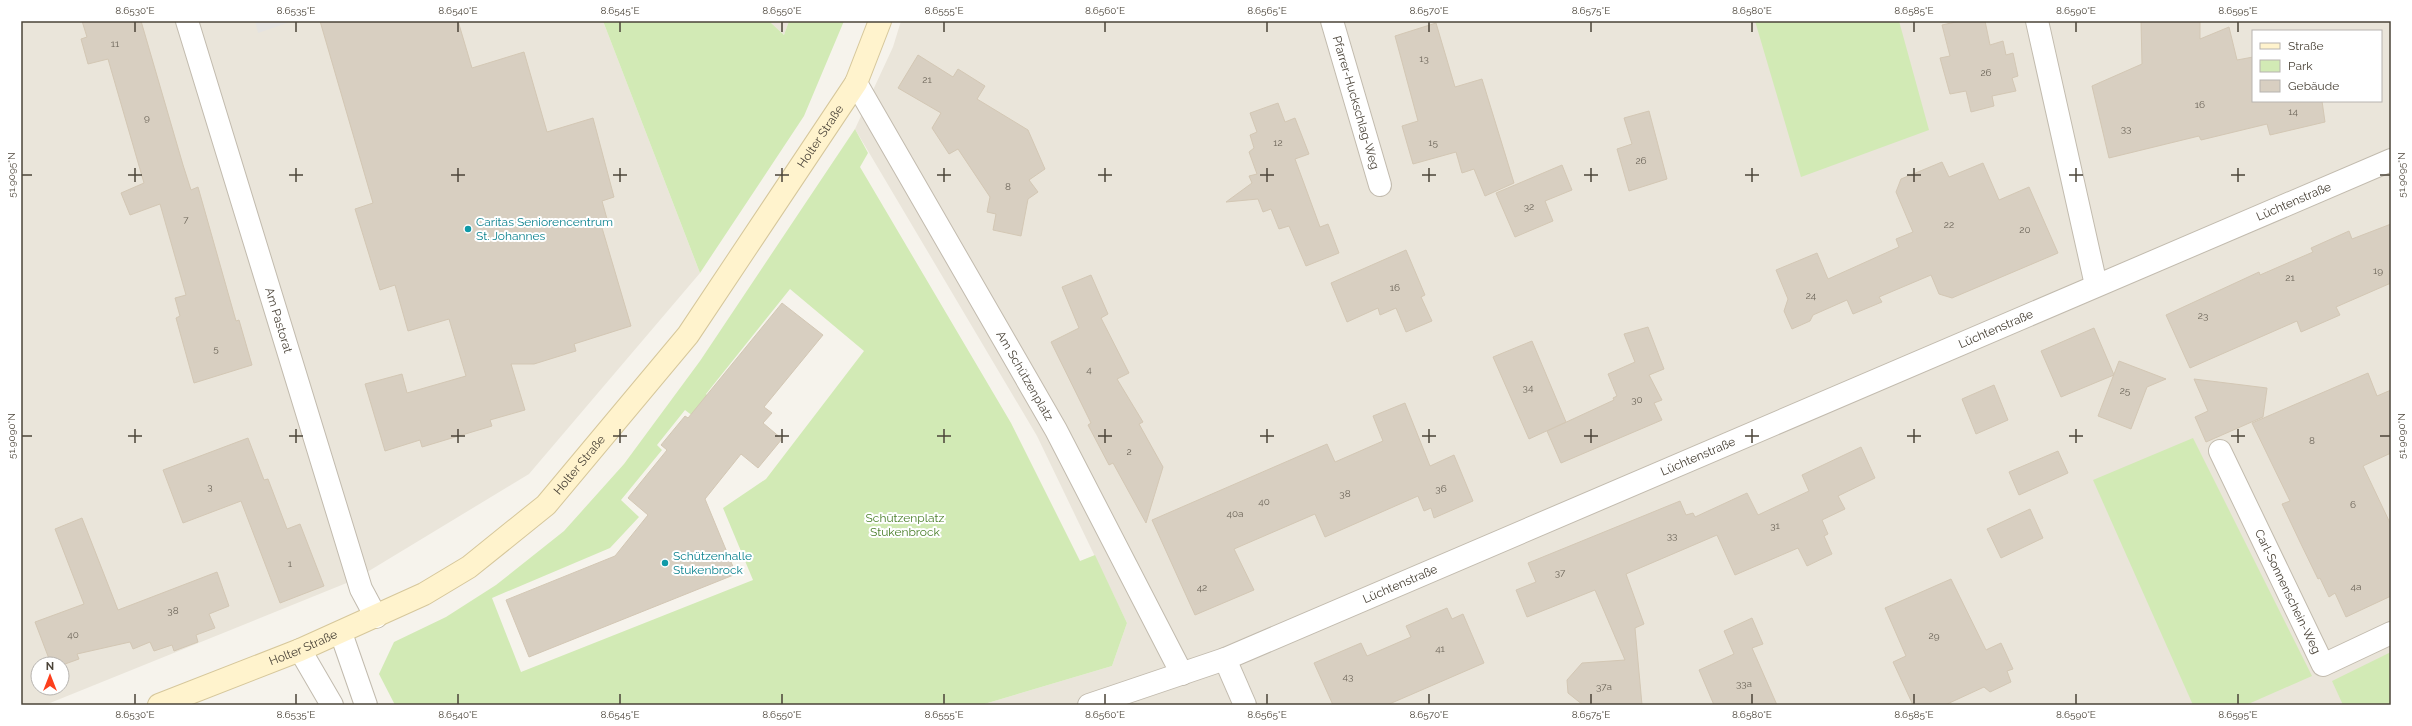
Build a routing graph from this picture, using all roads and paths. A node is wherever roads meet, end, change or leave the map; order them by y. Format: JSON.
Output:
{"nodes":[{"id":1,"x":187,"y":21,"type":"edge"},
{"id":2,"x":880,"y":21,"type":"edge"},
{"id":3,"x":1332,"y":21,"type":"edge"},
{"id":4,"x":2037,"y":21,"type":"edge"},
{"id":5,"x":856,"y":83,"type":"junction"},
{"id":6,"x":2391,"y":160,"type":"edge"},
{"id":7,"x":1380,"y":185,"type":"dead end"},
{"id":8,"x":2096,"y":285,"type":"junction"},
{"id":9,"x":2220,"y":451,"type":"dead end"},
{"id":10,"x":376,"y":617,"type":"junction"},
{"id":11,"x":342,"y":633,"type":"junction"},
{"id":12,"x":2391,"y":633,"type":"edge"},
{"id":13,"x":300,"y":650,"type":"junction"},
{"id":14,"x":1225,"y":659,"type":"junction"},
{"id":15,"x":1182,"y":674,"type":"junction"},
{"id":16,"x":159,"y":705,"type":"edge"},
{"id":17,"x":332,"y":705,"type":"edge"},
{"id":18,"x":366,"y":705,"type":"edge"},
{"id":19,"x":1089,"y":705,"type":"edge"},
{"id":20,"x":1245,"y":705,"type":"edge"}],
"edges":[{"from":1,"to":10,"type":"street","name":"Am Pastorat"},
{"from":2,"to":5,"type":"street","name":"Holter Straße"},
{"from":3,"to":7,"type":"street","name":"Pfarrer-Huckschlag-Weg"},
{"from":4,"to":8,"type":"street"},
{"from":5,"to":10,"type":"street","name":"Holter Straße"},
{"from":5,"to":15,"type":"street","name":"Am Schützenplatz"},
{"from":6,"to":8,"type":"street","name":"Lüchtenstraße"},
{"from":8,"to":14,"type":"street","name":"Lüchtenstraße"},
{"from":9,"to":12,"type":"street","name":"Carl-Sonnenschein-Weg"},
{"from":10,"to":11,"type":"street","name":"Holter Straße"},
{"from":11,"to":13,"type":"street","name":"Holter Straße"},
{"from":11,"to":18,"type":"street"},
{"from":13,"to":16,"type":"street","name":"Holter Straße"},
{"from":13,"to":17,"type":"street"},
{"from":14,"to":15,"type":"street","name":"Lüchtenstraße"},
{"from":14,"to":20,"type":"street"},
{"from":15,"to":19,"type":"street","name":"Lüchtenstraße"}]}
